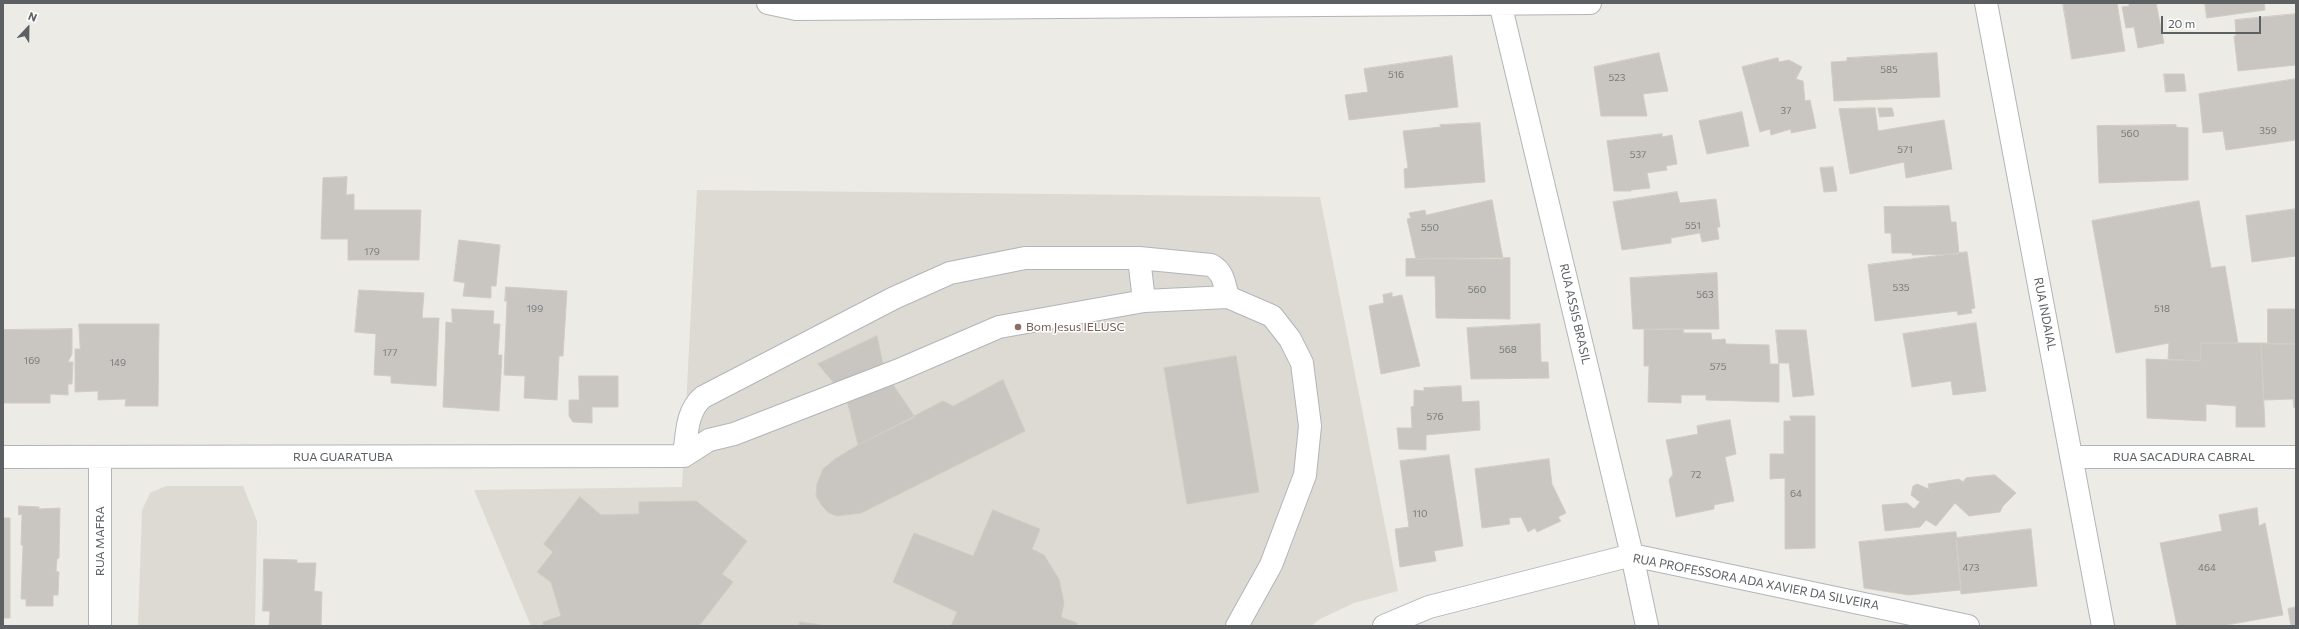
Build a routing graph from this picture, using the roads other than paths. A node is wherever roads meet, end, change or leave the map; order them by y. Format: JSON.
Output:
{"nodes":[{"id":1,"x":768,"y":3,"type":"edge"},
{"id":2,"x":1590,"y":3,"type":"edge"},
{"id":3,"x":1986,"y":3,"type":"edge"},
{"id":4,"x":1500,"y":4,"type":"edge"},
{"id":5,"x":1088,"y":5,"type":"edge"},
{"id":6,"x":1139,"y":258,"type":"junction"},
{"id":7,"x":1228,"y":297,"type":"junction"},
{"id":8,"x":1144,"y":301,"type":"junction"},
{"id":9,"x":684,"y":456,"type":"junction"},
{"id":10,"x":3,"y":457,"type":"edge"},
{"id":11,"x":100,"y":457,"type":"junction"},
{"id":12,"x":2072,"y":457,"type":"junction"},
{"id":13,"x":2296,"y":457,"type":"edge"},
{"id":14,"x":1632,"y":555,"type":"junction"},
{"id":15,"x":100,"y":626,"type":"edge"},
{"id":16,"x":1237,"y":626,"type":"edge"},
{"id":17,"x":1384,"y":626,"type":"edge"},
{"id":18,"x":1647,"y":626,"type":"edge"},
{"id":19,"x":1968,"y":626,"type":"edge"},
{"id":20,"x":2103,"y":626,"type":"edge"}],
"edges":[{"from":1,"to":5,"type":"street"},
{"from":2,"to":4,"type":"street"},
{"from":3,"to":12,"type":"street","name":"RUA INDAIAL"},
{"from":4,"to":5,"type":"street"},
{"from":4,"to":14,"type":"street","name":"RUA ASSIS BRASIL"},
{"from":6,"to":7,"type":"street"},
{"from":6,"to":8,"type":"street"},
{"from":6,"to":9,"type":"street"},
{"from":7,"to":8,"type":"street"},
{"from":7,"to":16,"type":"street"},
{"from":8,"to":9,"type":"street"},
{"from":9,"to":11,"type":"street","name":"RUA GUARATUBA"},
{"from":10,"to":11,"type":"street","name":"RUA GUARATUBA"},
{"from":11,"to":15,"type":"street","name":"RUA MAFRA"},
{"from":12,"to":13,"type":"street","name":"RUA SACADURA CABRAL"},
{"from":12,"to":20,"type":"street","name":"RUA INDAIAL"},
{"from":14,"to":17,"type":"street","name":"RUA PROFESSORA ADA XAVIER DA SILVEIRA"},
{"from":14,"to":18,"type":"street","name":"RUA ASSIS BRASIL"},
{"from":14,"to":19,"type":"street","name":"RUA PROFESSORA ADA XAVIER DA SILVEIRA"}]}
